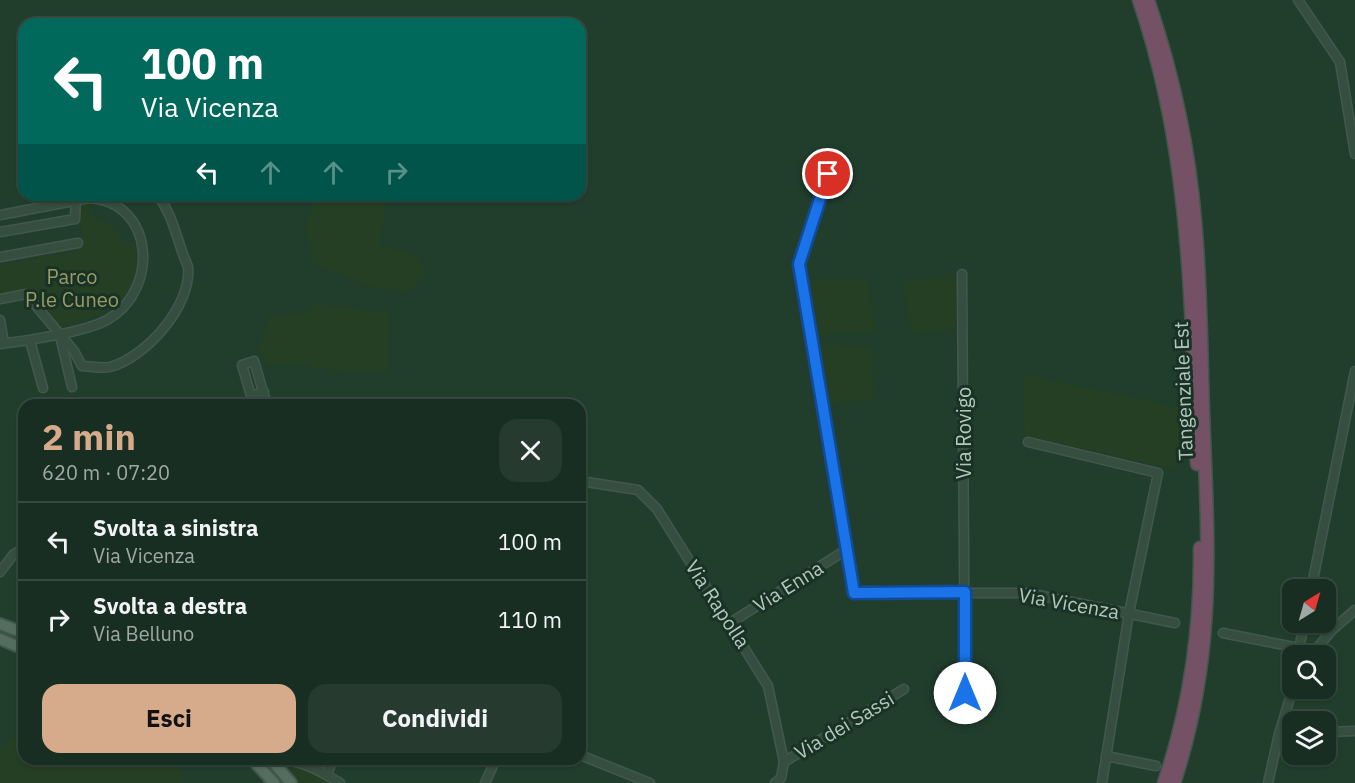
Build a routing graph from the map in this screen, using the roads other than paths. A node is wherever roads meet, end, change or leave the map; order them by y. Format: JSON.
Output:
{"nodes":[{"id":1,"x":1138,"y":0,"type":"edge"},
{"id":2,"x":1150,"y":0,"type":"edge"},
{"id":3,"x":1298,"y":0,"type":"edge"},
{"id":4,"x":1355,"y":72,"type":"edge"},
{"id":5,"x":1344,"y":74,"type":"junction"},
{"id":6,"x":834,"y":154,"type":"dead end"},
{"id":7,"x":1355,"y":154,"type":"edge"},
{"id":8,"x":66,"y":201,"type":"edge"},
{"id":9,"x":76,"y":201,"type":"edge"},
{"id":10,"x":104,"y":201,"type":"edge"},
{"id":11,"x":162,"y":201,"type":"edge"},
{"id":12,"x":0,"y":215,"type":"edge"},
{"id":13,"x":0,"y":232,"type":"edge"},
{"id":14,"x":78,"y":243,"type":"dead end"},
{"id":15,"x":0,"y":257,"type":"edge"},
{"id":16,"x":962,"y":274,"type":"dead end"},
{"id":17,"x":0,"y":299,"type":"edge"},
{"id":18,"x":0,"y":320,"type":"edge"},
{"id":19,"x":59,"y":333,"type":"junction"},
{"id":20,"x":30,"y":341,"type":"junction"},
{"id":21,"x":2,"y":343,"type":"edge"},
{"id":22,"x":1355,"y":371,"type":"edge"},
{"id":23,"x":72,"y":387,"type":"dead end"},
{"id":24,"x":43,"y":388,"type":"dead end"},
{"id":25,"x":264,"y":392,"type":"dead end"},
{"id":26,"x":266,"y":399,"type":"edge"},
{"id":27,"x":1028,"y":442,"type":"dead end"},
{"id":28,"x":586,"y":482,"type":"edge"},
{"id":29,"x":846,"y":550,"type":"junction"},
{"id":30,"x":18,"y":552,"type":"edge"},
{"id":31,"x":0,"y":572,"type":"edge"},
{"id":32,"x":1313,"y":579,"type":"edge"},
{"id":33,"x":965,"y":592,"type":"junction"},
{"id":34,"x":1355,"y":610,"type":"edge"},
{"id":35,"x":1129,"y":613,"type":"junction"},
{"id":36,"x":730,"y":623,"type":"junction"},
{"id":37,"x":1175,"y":623,"type":"dead end"},
{"id":38,"x":0,"y":624,"type":"edge"},
{"id":39,"x":18,"y":631,"type":"edge"},
{"id":40,"x":1223,"y":633,"type":"dead end"},
{"id":41,"x":0,"y":639,"type":"edge"},
{"id":42,"x":1320,"y":645,"type":"edge"},
{"id":43,"x":18,"y":646,"type":"edge"},
{"id":44,"x":1282,"y":648,"type":"edge"},
{"id":45,"x":904,"y":689,"type":"dead end"},
{"id":46,"x":965,"y":693,"type":"dead end"},
{"id":47,"x":1289,"y":699,"type":"edge"},
{"id":48,"x":1355,"y":731,"type":"edge"},
{"id":49,"x":1336,"y":732,"type":"edge"},
{"id":50,"x":1279,"y":734,"type":"junction"},
{"id":51,"x":1282,"y":734,"type":"edge"},
{"id":52,"x":1107,"y":756,"type":"junction"},
{"id":53,"x":586,"y":757,"type":"edge"},
{"id":54,"x":784,"y":762,"type":"junction"},
{"id":55,"x":258,"y":765,"type":"edge"},
{"id":56,"x":276,"y":765,"type":"edge"},
{"id":57,"x":305,"y":765,"type":"edge"},
{"id":58,"x":331,"y":765,"type":"edge"},
{"id":59,"x":493,"y":765,"type":"edge"},
{"id":60,"x":1156,"y":766,"type":"dead end"},
{"id":61,"x":627,"y":774,"type":"junction"},
{"id":62,"x":326,"y":775,"type":"junction"},
{"id":63,"x":274,"y":783,"type":"edge"},
{"id":64,"x":291,"y":783,"type":"edge"},
{"id":65,"x":340,"y":783,"type":"edge"},
{"id":66,"x":485,"y":783,"type":"edge"},
{"id":67,"x":622,"y":783,"type":"edge"},
{"id":68,"x":650,"y":783,"type":"edge"},
{"id":69,"x":775,"y":783,"type":"edge"},
{"id":70,"x":1102,"y":783,"type":"edge"},
{"id":71,"x":1164,"y":783,"type":"edge"},
{"id":72,"x":1174,"y":783,"type":"edge"},
{"id":73,"x":1268,"y":783,"type":"edge"}],
"edges":[{"from":1,"to":71,"type":"highway","name":"Tangenziale Est"},
{"from":2,"to":72,"type":"highway","name":"Tangenziale Est"},
{"from":3,"to":5,"type":"street"},
{"from":4,"to":5,"type":"street"},
{"from":5,"to":7,"type":"street"},
{"from":6,"to":29,"type":"street"},
{"from":8,"to":12,"type":"street"},
{"from":9,"to":13,"type":"street"},
{"from":10,"to":19,"type":"street"},
{"from":11,"to":19,"type":"street"},
{"from":14,"to":15,"type":"street"},
{"from":16,"to":33,"type":"street","name":"Via Rovigo"},
{"from":17,"to":19,"type":"street"},
{"from":18,"to":21,"type":"street"},
{"from":19,"to":20,"type":"street"},
{"from":19,"to":23,"type":"street"},
{"from":20,"to":21,"type":"street"},
{"from":20,"to":24,"type":"street"},
{"from":22,"to":32,"type":"street"},
{"from":25,"to":26,"type":"street"},
{"from":27,"to":35,"type":"street"},
{"from":28,"to":36,"type":"street","name":"Via Rapolla"},
{"from":29,"to":33,"type":"street","name":"Via Vicenza"},
{"from":29,"to":36,"type":"street","name":"Via Enna"},
{"from":30,"to":31,"type":"street"},
{"from":33,"to":35,"type":"street","name":"Via Vicenza"},
{"from":33,"to":46,"type":"street","name":"Via Rovigo"},
{"from":34,"to":42,"type":"street"},
{"from":35,"to":37,"type":"street","name":"Via Vicenza"},
{"from":35,"to":52,"type":"street"},
{"from":36,"to":54,"type":"street","name":"Via Rapolla"},
{"from":38,"to":39,"type":"main road"},
{"from":40,"to":44,"type":"street"},
{"from":41,"to":43,"type":"main road"},
{"from":45,"to":54,"type":"street","name":"Via dei Sassi"},
{"from":47,"to":50,"type":"street"},
{"from":48,"to":49,"type":"street"},
{"from":50,"to":51,"type":"street"},
{"from":50,"to":73,"type":"street"},
{"from":52,"to":60,"type":"street"},
{"from":52,"to":70,"type":"street"},
{"from":53,"to":61,"type":"street"},
{"from":54,"to":69,"type":"street"},
{"from":55,"to":63,"type":"main road"},
{"from":56,"to":64,"type":"main road"},
{"from":57,"to":62,"type":"street"},
{"from":58,"to":62,"type":"street"},
{"from":59,"to":66,"type":"street"},
{"from":61,"to":67,"type":"street"},
{"from":61,"to":68,"type":"street"},
{"from":62,"to":65,"type":"street"}]}
